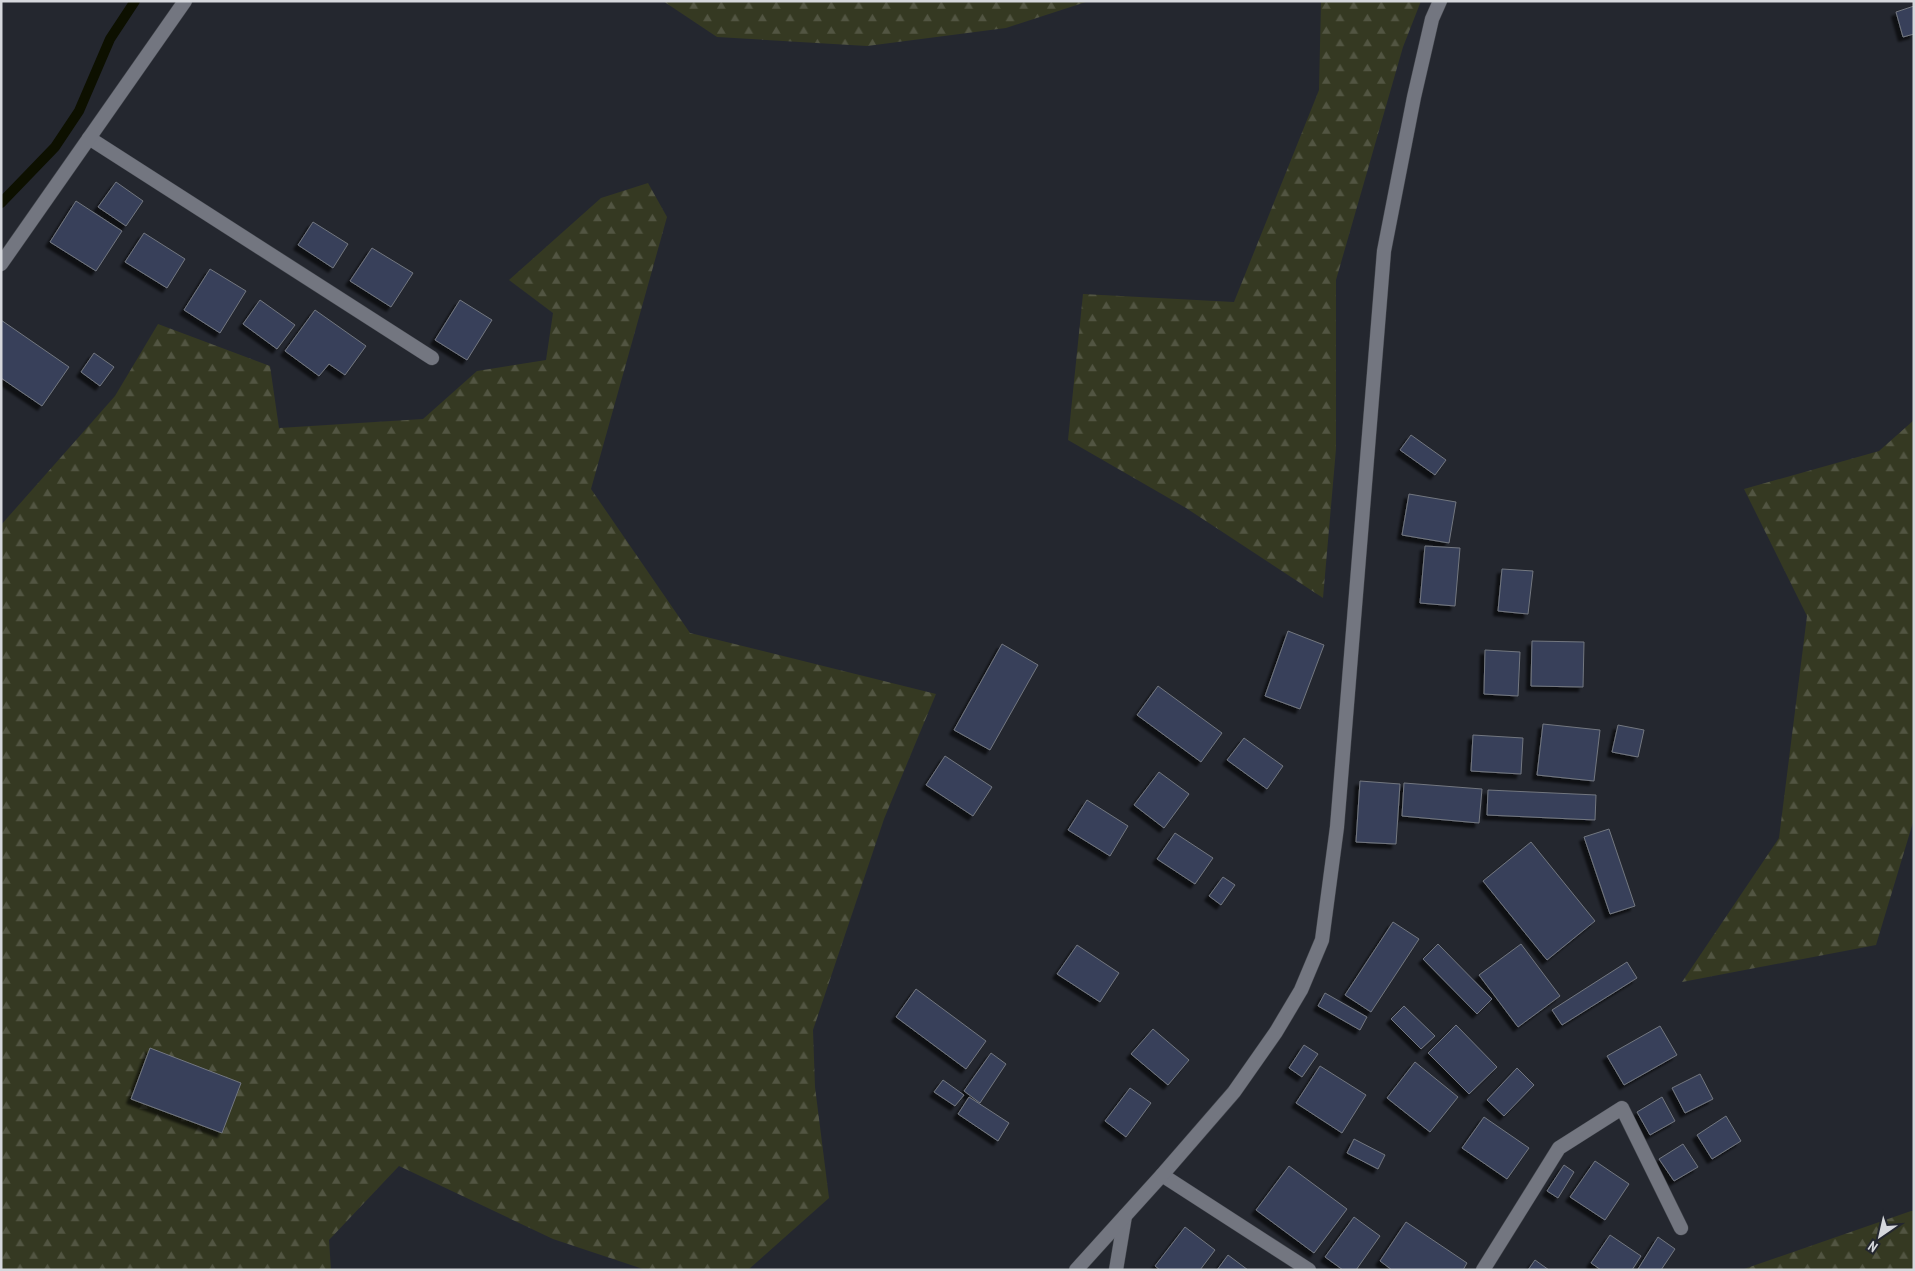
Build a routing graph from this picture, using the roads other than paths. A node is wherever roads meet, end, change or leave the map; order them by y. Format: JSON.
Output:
{"nodes":[{"id":1,"x":185,"y":1,"type":"edge"},
{"id":2,"x":1440,"y":1,"type":"edge"},
{"id":3,"x":89,"y":138,"type":"junction"},
{"id":4,"x":1,"y":264,"type":"edge"},
{"id":5,"x":432,"y":358,"type":"dead end"},
{"id":6,"x":1162,"y":1175,"type":"junction"},
{"id":7,"x":1125,"y":1216,"type":"junction"},
{"id":8,"x":1681,"y":1228,"type":"dead end"},
{"id":9,"x":1076,"y":1270,"type":"edge"},
{"id":10,"x":1116,"y":1270,"type":"edge"},
{"id":11,"x":1309,"y":1270,"type":"edge"},
{"id":12,"x":1483,"y":1270,"type":"edge"}],
"edges":[{"from":1,"to":3,"type":"street"},
{"from":2,"to":6,"type":"street"},
{"from":3,"to":4,"type":"street"},
{"from":3,"to":5,"type":"street"},
{"from":6,"to":7,"type":"street"},
{"from":6,"to":11,"type":"street"},
{"from":7,"to":9,"type":"street"},
{"from":7,"to":10,"type":"street"},
{"from":8,"to":12,"type":"street"}]}
